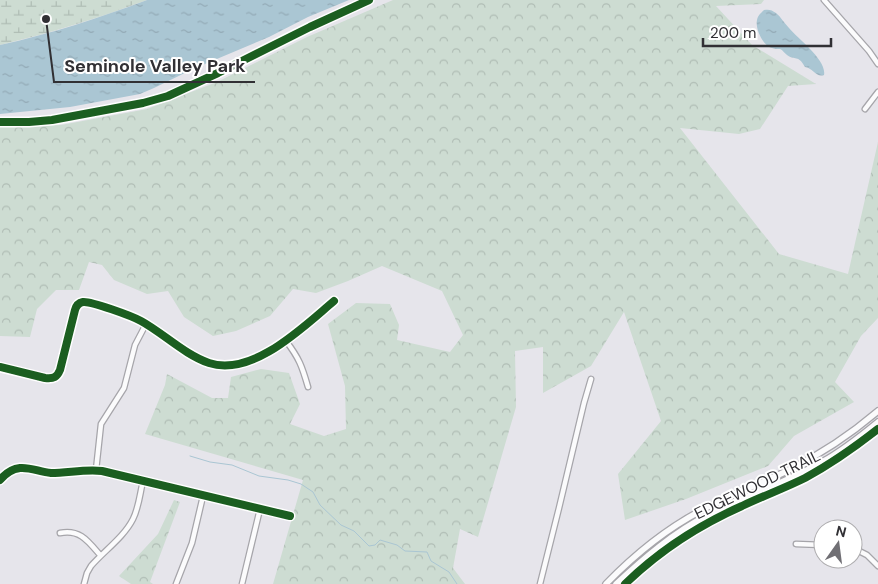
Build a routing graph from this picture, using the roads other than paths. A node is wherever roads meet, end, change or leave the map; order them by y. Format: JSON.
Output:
{"nodes":[{"id":1,"x":369,"y":0,"type":"edge"},
{"id":2,"x":824,"y":0,"type":"edge"},
{"id":3,"x":878,"y":64,"type":"edge"},
{"id":4,"x":878,"y":92,"type":"edge"},
{"id":5,"x":865,"y":109,"type":"dead end"},
{"id":6,"x":0,"y":122,"type":"edge"},
{"id":7,"x":334,"y":301,"type":"dead end"},
{"id":8,"x":146,"y":324,"type":"junction"},
{"id":9,"x":286,"y":341,"type":"junction"},
{"id":10,"x":0,"y":367,"type":"edge"},
{"id":11,"x":591,"y":379,"type":"dead end"},
{"id":12,"x":308,"y":388,"type":"dead end"},
{"id":13,"x":878,"y":411,"type":"edge"},
{"id":14,"x":878,"y":422,"type":"edge"},
{"id":15,"x":96,"y":470,"type":"junction"},
{"id":16,"x":1,"y":476,"type":"edge"},
{"id":17,"x":143,"y":481,"type":"junction"},
{"id":18,"x":203,"y":496,"type":"junction"},
{"id":19,"x":260,"y":509,"type":"junction"},
{"id":20,"x":290,"y":516,"type":"dead end"},
{"id":21,"x":60,"y":533,"type":"dead end"},
{"id":22,"x":796,"y":544,"type":"dead end"},
{"id":23,"x":813,"y":545,"type":"edge"},
{"id":24,"x":863,"y":553,"type":"edge"},
{"id":25,"x":100,"y":555,"type":"junction"},
{"id":26,"x":878,"y":566,"type":"edge"},
{"id":27,"x":84,"y":584,"type":"edge"},
{"id":28,"x":176,"y":584,"type":"edge"},
{"id":29,"x":242,"y":584,"type":"edge"},
{"id":30,"x":540,"y":584,"type":"edge"},
{"id":31,"x":606,"y":584,"type":"edge"},
{"id":32,"x":616,"y":584,"type":"edge"}],
"edges":[{"from":1,"to":6,"type":"street"},
{"from":2,"to":3,"type":"street"},
{"from":4,"to":5,"type":"street"},
{"from":7,"to":9,"type":"street"},
{"from":8,"to":9,"type":"street"},
{"from":8,"to":10,"type":"street"},
{"from":8,"to":15,"type":"street"},
{"from":9,"to":12,"type":"street"},
{"from":11,"to":30,"type":"street"},
{"from":13,"to":31,"type":"main road"},
{"from":14,"to":32,"type":"main road"},
{"from":15,"to":16,"type":"street"},
{"from":15,"to":17,"type":"street"},
{"from":17,"to":18,"type":"street"},
{"from":17,"to":25,"type":"street"},
{"from":18,"to":19,"type":"street"},
{"from":18,"to":28,"type":"street"},
{"from":19,"to":20,"type":"street"},
{"from":19,"to":29,"type":"street"},
{"from":21,"to":25,"type":"street"},
{"from":22,"to":23,"type":"street"},
{"from":24,"to":26,"type":"street"},
{"from":25,"to":27,"type":"street"}]}
